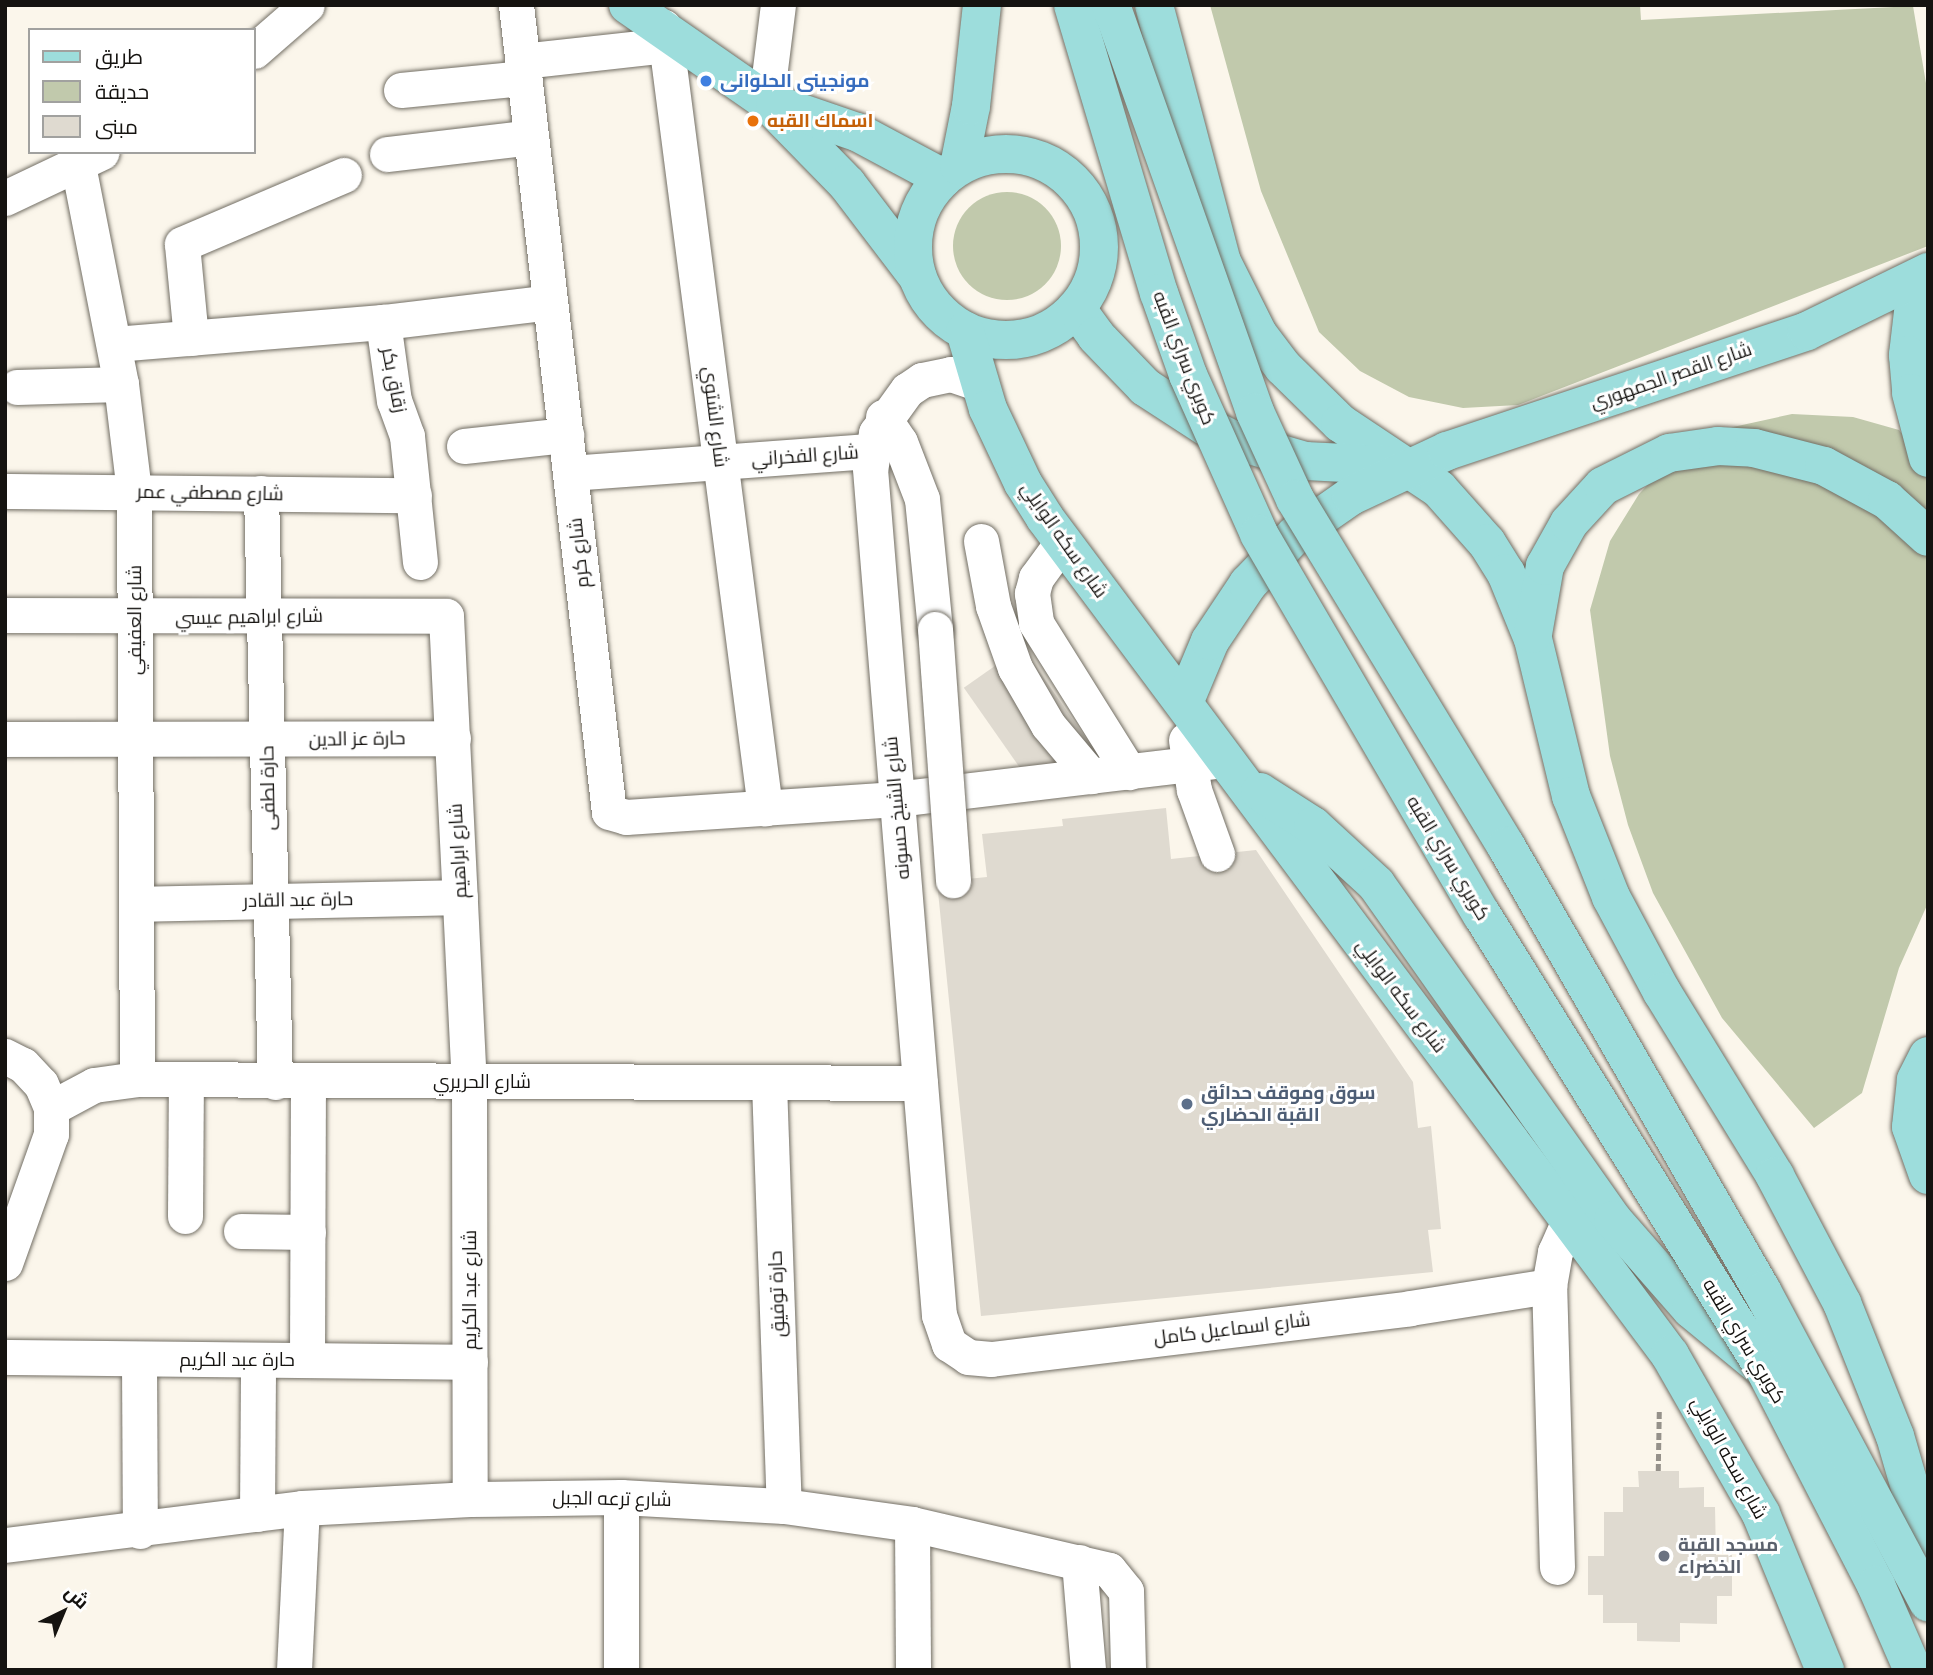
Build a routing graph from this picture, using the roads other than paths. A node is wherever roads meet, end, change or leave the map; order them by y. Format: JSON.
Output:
{"nodes":[{"id":1,"x":307,"y":5,"type":"edge"},
{"id":2,"x":516,"y":5,"type":"edge"},
{"id":3,"x":628,"y":5,"type":"edge"},
{"id":4,"x":778,"y":5,"type":"edge"},
{"id":5,"x":982,"y":5,"type":"edge"},
{"id":6,"x":1073,"y":5,"type":"edge"},
{"id":7,"x":1111,"y":5,"type":"edge"},
{"id":8,"x":1154,"y":5,"type":"edge"},
{"id":9,"x":665,"y":36,"type":"junction"},
{"id":10,"x":256,"y":49,"type":"edge"},
{"id":11,"x":523,"y":70,"type":"junction"},
{"id":12,"x":401,"y":90,"type":"dead end"},
{"id":13,"x":766,"y":101,"type":"junction"},
{"id":14,"x":531,"y":137,"type":"junction"},
{"id":15,"x":387,"y":154,"type":"dead end"},
{"id":16,"x":90,"y":159,"type":"edge"},
{"id":17,"x":951,"y":172,"type":"junction"},
{"id":18,"x":344,"y":175,"type":"dead end"},
{"id":19,"x":5,"y":198,"type":"edge"},
{"id":20,"x":1922,"y":275,"type":"edge"},
{"id":21,"x":918,"y":276,"type":"junction"},
{"id":22,"x":550,"y":302,"type":"junction"},
{"id":23,"x":1076,"y":308,"type":"junction"},
{"id":24,"x":383,"y":322,"type":"junction"},
{"id":25,"x":965,"y":331,"type":"junction"},
{"id":26,"x":191,"y":338,"type":"junction"},
{"id":27,"x":114,"y":344,"type":"junction"},
{"id":28,"x":121,"y":384,"type":"junction"},
{"id":29,"x":980,"y":384,"type":"junction"},
{"id":30,"x":17,"y":387,"type":"dead end"},
{"id":31,"x":883,"y":417,"type":"junction"},
{"id":32,"x":566,"y":435,"type":"junction"},
{"id":33,"x":464,"y":446,"type":"dead end"},
{"id":34,"x":872,"y":451,"type":"junction"},
{"id":35,"x":1928,"y":458,"type":"edge"},
{"id":36,"x":721,"y":462,"type":"junction"},
{"id":37,"x":1409,"y":466,"type":"junction"},
{"id":38,"x":570,"y":473,"type":"junction"},
{"id":39,"x":5,"y":491,"type":"edge"},
{"id":40,"x":134,"y":492,"type":"junction"},
{"id":41,"x":261,"y":493,"type":"junction"},
{"id":42,"x":414,"y":495,"type":"junction"},
{"id":43,"x":1928,"y":537,"type":"edge"},
{"id":44,"x":981,"y":541,"type":"dead end"},
{"id":45,"x":1063,"y":541,"type":"junction"},
{"id":46,"x":420,"y":562,"type":"dead end"},
{"id":47,"x":5,"y":615,"type":"edge"},
{"id":48,"x":135,"y":618,"type":"junction"},
{"id":49,"x":264,"y":618,"type":"junction"},
{"id":50,"x":447,"y":619,"type":"joint"},
{"id":51,"x":1533,"y":639,"type":"junction"},
{"id":52,"x":1184,"y":703,"type":"junction"},
{"id":53,"x":453,"y":738,"type":"junction"},
{"id":54,"x":5,"y":739,"type":"edge"},
{"id":55,"x":267,"y":740,"type":"junction"},
{"id":56,"x":136,"y":742,"type":"junction"},
{"id":57,"x":1129,"y":772,"type":"junction"},
{"id":58,"x":1212,"y":774,"type":"junction"},
{"id":59,"x":1091,"y":776,"type":"junction"},
{"id":60,"x":896,"y":799,"type":"junction"},
{"id":61,"x":765,"y":808,"type":"junction"},
{"id":62,"x":1217,"y":854,"type":"dead end"},
{"id":63,"x":953,"y":880,"type":"dead end"},
{"id":64,"x":460,"y":897,"type":"junction"},
{"id":65,"x":271,"y":901,"type":"junction"},
{"id":66,"x":137,"y":904,"type":"junction"},
{"id":67,"x":5,"y":1056,"type":"edge"},
{"id":68,"x":1928,"y":1056,"type":"edge"},
{"id":69,"x":137,"y":1079,"type":"junction"},
{"id":70,"x":186,"y":1082,"type":"junction"},
{"id":71,"x":292,"y":1082,"type":"junction"},
{"id":72,"x":469,"y":1082,"type":"junction"},
{"id":73,"x":769,"y":1083,"type":"junction"},
{"id":74,"x":920,"y":1083,"type":"junction"},
{"id":75,"x":51,"y":1108,"type":"junction"},
{"id":76,"x":1928,"y":1175,"type":"edge"},
{"id":77,"x":19,"y":1182,"type":"edge"},
{"id":78,"x":185,"y":1216,"type":"dead end"},
{"id":79,"x":1569,"y":1221,"type":"junction"},
{"id":80,"x":241,"y":1231,"type":"dead end"},
{"id":81,"x":308,"y":1233,"type":"junction"},
{"id":82,"x":5,"y":1263,"type":"edge"},
{"id":83,"x":1549,"y":1286,"type":"junction"},
{"id":84,"x":939,"y":1315,"type":"joint"},
{"id":85,"x":5,"y":1357,"type":"edge"},
{"id":86,"x":139,"y":1359,"type":"junction"},
{"id":87,"x":307,"y":1360,"type":"junction"},
{"id":88,"x":258,"y":1361,"type":"junction"},
{"id":89,"x":470,"y":1362,"type":"junction"},
{"id":90,"x":1765,"y":1370,"type":"junction"},
{"id":91,"x":621,"y":1497,"type":"junction"},
{"id":92,"x":470,"y":1499,"type":"junction"},
{"id":93,"x":784,"y":1506,"type":"junction"},
{"id":94,"x":302,"y":1508,"type":"junction"},
{"id":95,"x":257,"y":1514,"type":"junction"},
{"id":96,"x":912,"y":1524,"type":"junction"},
{"id":97,"x":140,"y":1531,"type":"junction"},
{"id":98,"x":5,"y":1545,"type":"edge"},
{"id":99,"x":1928,"y":1550,"type":"edge"},
{"id":100,"x":1079,"y":1562,"type":"junction"},
{"id":101,"x":1557,"y":1567,"type":"dead end"},
{"id":102,"x":1928,"y":1601,"type":"edge"},
{"id":103,"x":293,"y":1670,"type":"edge"},
{"id":104,"x":621,"y":1670,"type":"edge"},
{"id":105,"x":913,"y":1670,"type":"edge"},
{"id":106,"x":1088,"y":1670,"type":"edge"},
{"id":107,"x":1128,"y":1670,"type":"edge"},
{"id":108,"x":1825,"y":1670,"type":"edge"},
{"id":109,"x":1913,"y":1670,"type":"edge"}],
"edges":[{"from":1,"to":10,"type":"street"},
{"from":2,"to":11,"type":"street","name":"شارع كرم"},
{"from":3,"to":9,"type":"main road"},
{"from":4,"to":13,"type":"street"},
{"from":5,"to":17,"type":"main road"},
{"from":6,"to":90,"type":"main road","name":"كوبري سراي القبه","bridge":true},
{"from":7,"to":102,"type":"main road","name":"كوبري سراي القبه","bridge":true},
{"from":8,"to":37,"type":"main road"},
{"from":9,"to":11,"type":"street"},
{"from":9,"to":13,"type":"main road"},
{"from":9,"to":36,"type":"street","name":"شارع الشتوي"},
{"from":11,"to":12,"type":"street"},
{"from":11,"to":14,"type":"street","name":"شارع كرم"},
{"from":13,"to":17,"type":"main road"},
{"from":13,"to":21,"type":"main road"},
{"from":14,"to":15,"type":"street"},
{"from":14,"to":22,"type":"street","name":"شارع كرم"},
{"from":16,"to":19,"type":"street"},
{"from":16,"to":27,"type":"street","name":"شارع العفيفي"},
{"from":17,"to":21,"type":"main road"},
{"from":17,"to":23,"type":"main road"},
{"from":18,"to":26,"type":"street"},
{"from":20,"to":35,"type":"main road"},
{"from":20,"to":37,"type":"main road","name":"شارع القصر الجمهوري"},
{"from":21,"to":25,"type":"main road"},
{"from":22,"to":24,"type":"street","name":"زقاق بكر"},
{"from":22,"to":32,"type":"street","name":"شارع كرم"},
{"from":23,"to":25,"type":"main road"},
{"from":23,"to":37,"type":"main road","name":"شارع القصر الجمهوري"},
{"from":24,"to":26,"type":"street"},
{"from":24,"to":42,"type":"street","name":"زقاق بكر"},
{"from":25,"to":29,"type":"main road","name":"شارع سكه الوايلي"},
{"from":26,"to":27,"type":"street"},
{"from":27,"to":28,"type":"street","name":"شارع العفيفي"},
{"from":28,"to":30,"type":"street"},
{"from":28,"to":40,"type":"street","name":"شارع العفيفي"},
{"from":29,"to":31,"type":"street","name":"شارع الشيخ حسونه"},
{"from":29,"to":45,"type":"main road","name":"شارع سكه الوايلي"},
{"from":31,"to":34,"type":"street","name":"شارع الشيخ حسونه"},
{"from":31,"to":63,"type":"street","bridge":true},
{"from":32,"to":33,"type":"street"},
{"from":32,"to":38,"type":"street","name":"شارع كرم"},
{"from":34,"to":36,"type":"street","name":"شارع الفخراني"},
{"from":34,"to":60,"type":"street","name":"شارع الشيخ حسونه"},
{"from":36,"to":38,"type":"street","name":"شارع الفخراني"},
{"from":36,"to":61,"type":"street","name":"شارع الشتوي"},
{"from":37,"to":51,"type":"main road"},
{"from":37,"to":52,"type":"main road","name":"شارع القصر الجمهوري"},
{"from":38,"to":61,"type":"street","name":"شارع كرم"},
{"from":39,"to":40,"type":"street","name":"شارع مصطفي عمر"},
{"from":40,"to":41,"type":"street","name":"شارع مصطفي عمر"},
{"from":40,"to":48,"type":"street","name":"شارع العفيفي"},
{"from":41,"to":42,"type":"street","name":"شارع مصطفي عمر"},
{"from":41,"to":49,"type":"street","name":"حارة لطفى"},
{"from":42,"to":46,"type":"street","name":"زقاق بكر"},
{"from":43,"to":51,"type":"main road"},
{"from":44,"to":59,"type":"street"},
{"from":45,"to":52,"type":"main road","name":"شارع سكه الوايلي"},
{"from":45,"to":57,"type":"street"},
{"from":47,"to":48,"type":"street","name":"شارع ابراهيم عيسي"},
{"from":48,"to":49,"type":"street","name":"شارع ابراهيم عيسي"},
{"from":48,"to":56,"type":"street","name":"شارع العفيفي"},
{"from":49,"to":50,"type":"street","name":"شارع ابراهيم عيسي"},
{"from":49,"to":55,"type":"street","name":"حارة لطفى"},
{"from":50,"to":53,"type":"street","name":"شارع ابراهيم"},
{"from":51,"to":99,"type":"main road"},
{"from":52,"to":58,"type":"main road","name":"شارع سكه الوايلي"},
{"from":53,"to":55,"type":"street","name":"حارة عز الدين"},
{"from":53,"to":64,"type":"street","name":"شارع ابراهيم"},
{"from":54,"to":56,"type":"street","name":"حارة عز الدين"},
{"from":55,"to":56,"type":"street","name":"حارة عز الدين"},
{"from":55,"to":65,"type":"street","name":"حارة لطفى"},
{"from":56,"to":66,"type":"street","name":"شارع العفيفي"},
{"from":57,"to":58,"type":"street","name":"شارع كرم"},
{"from":57,"to":59,"type":"street","name":"شارع كرم"},
{"from":58,"to":62,"type":"street"},
{"from":58,"to":79,"type":"main road","name":"شارع سكه الوايلي"},
{"from":58,"to":90,"type":"main road"},
{"from":59,"to":60,"type":"street","name":"شارع كرم"},
{"from":60,"to":61,"type":"street","name":"شارع كرم"},
{"from":60,"to":74,"type":"street","name":"شارع الشيخ حسونه"},
{"from":64,"to":65,"type":"street","name":"حارة عبد القادر"},
{"from":64,"to":72,"type":"street","name":"شارع ابراهيم"},
{"from":65,"to":66,"type":"street","name":"حارة عبد القادر"},
{"from":65,"to":71,"type":"street","name":"حارة لطفى"},
{"from":66,"to":69,"type":"street","name":"شارع العفيفي"},
{"from":67,"to":75,"type":"street"},
{"from":68,"to":76,"type":"main road"},
{"from":69,"to":70,"type":"street","name":"شارع الحريري"},
{"from":69,"to":75,"type":"street","name":"شارع الحريري"},
{"from":70,"to":71,"type":"street","name":"شارع الحريري"},
{"from":70,"to":78,"type":"street"},
{"from":71,"to":72,"type":"street","name":"شارع الحريري"},
{"from":71,"to":81,"type":"street","name":"حارة لطفى"},
{"from":72,"to":73,"type":"street","name":"شارع الحريري"},
{"from":72,"to":89,"type":"street","name":"شارع عبد الكريم"},
{"from":73,"to":74,"type":"street","name":"شارع الحريري"},
{"from":73,"to":93,"type":"street","name":"حارة توفيق"},
{"from":74,"to":84,"type":"street","name":"شارع الشيخ حسونه"},
{"from":75,"to":77,"type":"street"},
{"from":77,"to":82,"type":"street"},
{"from":79,"to":83,"type":"street"},
{"from":79,"to":108,"type":"main road","name":"شارع سكه الوايلي"},
{"from":80,"to":81,"type":"street"},
{"from":81,"to":87,"type":"street","name":"حارة لطفى"},
{"from":83,"to":84,"type":"street","name":"شارع اسماعيل كامل"},
{"from":83,"to":101,"type":"street"},
{"from":85,"to":86,"type":"street","name":"حارة عبد الكريم"},
{"from":86,"to":88,"type":"street","name":"حارة عبد الكريم"},
{"from":86,"to":97,"type":"street"},
{"from":87,"to":88,"type":"street","name":"حارة عبد الكريم"},
{"from":87,"to":89,"type":"street","name":"حارة عبد الكريم"},
{"from":88,"to":95,"type":"street"},
{"from":89,"to":92,"type":"street","name":"شارع عبد الكريم"},
{"from":90,"to":109,"type":"main road","name":"كوبري سراي القبه","bridge":true},
{"from":91,"to":92,"type":"street","name":"شارع ترعه الجبل"},
{"from":91,"to":93,"type":"street","name":"شارع ترعه الجبل"},
{"from":91,"to":104,"type":"street"},
{"from":92,"to":94,"type":"street","name":"شارع ترعه الجبل"},
{"from":93,"to":96,"type":"street","name":"شارع ترعه الجبل"},
{"from":94,"to":95,"type":"street","name":"شارع ترعه الجبل"},
{"from":94,"to":103,"type":"street"},
{"from":95,"to":97,"type":"street","name":"شارع ترعه الجبل"},
{"from":96,"to":100,"type":"street","name":"شارع ترعه الجبل"},
{"from":96,"to":105,"type":"street"},
{"from":97,"to":98,"type":"street","name":"شارع ترعه الجبل"},
{"from":100,"to":106,"type":"street"},
{"from":100,"to":107,"type":"street","name":"شارع ترعه الجبل"}]}
